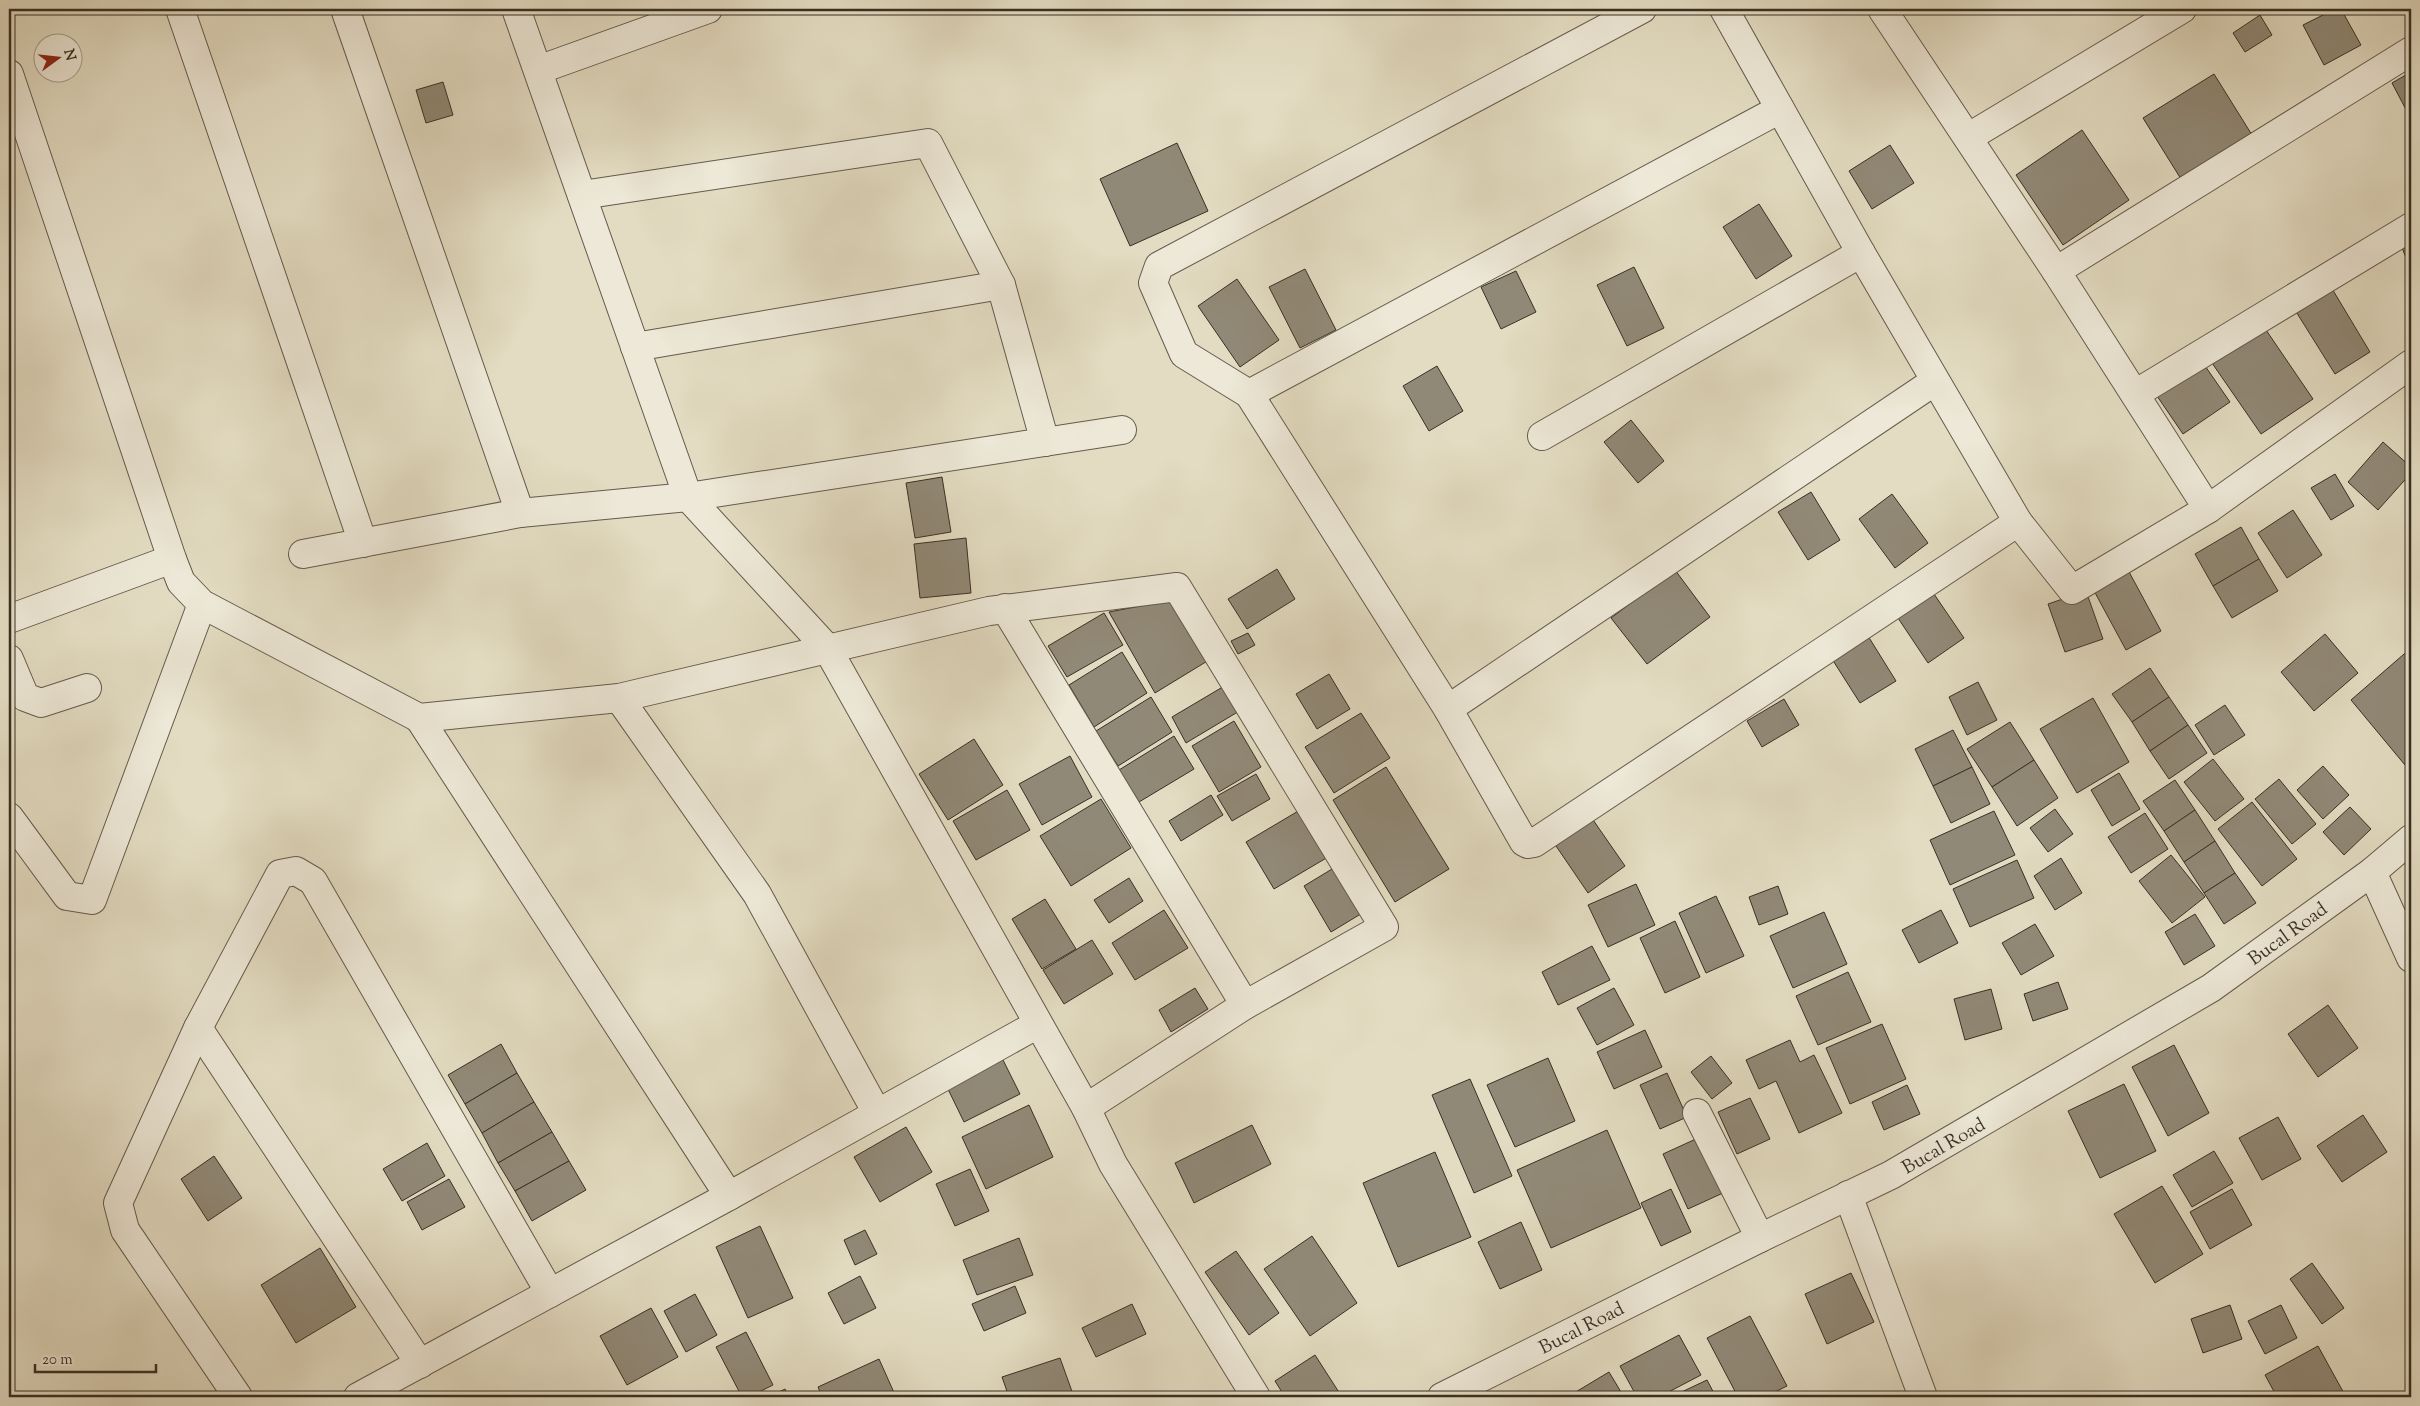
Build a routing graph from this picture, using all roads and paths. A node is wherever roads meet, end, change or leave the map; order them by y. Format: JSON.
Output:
{"nodes":[{"id":1,"x":180,"y":9,"type":"edge"},
{"id":2,"x":345,"y":9,"type":"edge"},
{"id":3,"x":516,"y":9,"type":"edge"},
{"id":4,"x":708,"y":9,"type":"edge"},
{"id":5,"x":1642,"y":9,"type":"edge"},
{"id":6,"x":1724,"y":9,"type":"edge"},
{"id":7,"x":2182,"y":9,"type":"edge"},
{"id":8,"x":1886,"y":10,"type":"edge"},
{"id":9,"x":2411,"y":51,"type":"edge"},
{"id":10,"x":538,"y":70,"type":"junction"},
{"id":11,"x":9,"y":75,"type":"edge"},
{"id":12,"x":1780,"y":109,"type":"junction"},
{"id":13,"x":1968,"y":137,"type":"junction"},
{"id":14,"x":582,"y":195,"type":"junction"},
{"id":15,"x":2411,"y":227,"type":"edge"},
{"id":16,"x":1861,"y":253,"type":"junction"},
{"id":17,"x":2056,"y":271,"type":"junction"},
{"id":18,"x":1001,"y":285,"type":"junction"},
{"id":19,"x":635,"y":347,"type":"junction"},
{"id":20,"x":2411,"y":364,"type":"edge"},
{"id":21,"x":1936,"y":381,"type":"junction"},
{"id":22,"x":1249,"y":394,"type":"junction"},
{"id":23,"x":2135,"y":394,"type":"junction"},
{"id":24,"x":1122,"y":430,"type":"dead end"},
{"id":25,"x":1542,"y":436,"type":"dead end"},
{"id":26,"x":1045,"y":442,"type":"junction"},
{"id":27,"x":688,"y":498,"type":"junction"},
{"id":28,"x":2208,"y":509,"type":"junction"},
{"id":29,"x":520,"y":513,"type":"junction"},
{"id":30,"x":2018,"y":522,"type":"junction"},
{"id":31,"x":363,"y":543,"type":"junction"},
{"id":32,"x":303,"y":554,"type":"dead end"},
{"id":33,"x":172,"y":559,"type":"junction"},
{"id":34,"x":202,"y":604,"type":"junction"},
{"id":35,"x":1005,"y":608,"type":"junction"},
{"id":36,"x":9,"y":619,"type":"edge"},
{"id":37,"x":827,"y":648,"type":"junction"},
{"id":38,"x":9,"y":659,"type":"edge"},
{"id":39,"x":87,"y":688,"type":"dead end"},
{"id":40,"x":619,"y":698,"type":"junction"},
{"id":41,"x":1448,"y":709,"type":"junction"},
{"id":42,"x":420,"y":718,"type":"junction"},
{"id":43,"x":9,"y":817,"type":"edge"},
{"id":44,"x":2411,"y":839,"type":"edge"},
{"id":45,"x":2372,"y":872,"type":"junction"},
{"id":46,"x":2411,"y":958,"type":"edge"},
{"id":47,"x":1245,"y":1004,"type":"junction"},
{"id":48,"x":1038,"y":1024,"type":"junction"},
{"id":49,"x":198,"y":1028,"type":"junction"},
{"id":50,"x":1086,"y":1108,"type":"junction"},
{"id":51,"x":877,"y":1113,"type":"junction"},
{"id":52,"x":1697,"y":1113,"type":"dead end"},
{"id":53,"x":1848,"y":1195,"type":"junction"},
{"id":54,"x":728,"y":1196,"type":"junction"},
{"id":55,"x":1760,"y":1238,"type":"junction"},
{"id":56,"x":550,"y":1293,"type":"junction"},
{"id":57,"x":420,"y":1364,"type":"junction"},
{"id":58,"x":238,"y":1397,"type":"edge"},
{"id":59,"x":358,"y":1397,"type":"edge"},
{"id":60,"x":1256,"y":1397,"type":"edge"},
{"id":61,"x":1442,"y":1397,"type":"edge"},
{"id":62,"x":1923,"y":1397,"type":"edge"}],
"edges":[{"from":1,"to":31,"type":"street"},
{"from":2,"to":29,"type":"street"},
{"from":3,"to":10,"type":"street"},
{"from":4,"to":10,"type":"street"},
{"from":5,"to":22,"type":"street"},
{"from":6,"to":12,"type":"street"},
{"from":7,"to":13,"type":"street"},
{"from":8,"to":13,"type":"street"},
{"from":9,"to":17,"type":"street"},
{"from":10,"to":14,"type":"street"},
{"from":11,"to":33,"type":"street"},
{"from":12,"to":16,"type":"street"},
{"from":12,"to":22,"type":"street"},
{"from":13,"to":17,"type":"street"},
{"from":14,"to":18,"type":"street"},
{"from":14,"to":19,"type":"street"},
{"from":15,"to":23,"type":"street"},
{"from":16,"to":21,"type":"street"},
{"from":16,"to":25,"type":"street"},
{"from":17,"to":23,"type":"street"},
{"from":18,"to":19,"type":"street"},
{"from":18,"to":26,"type":"street"},
{"from":19,"to":27,"type":"street"},
{"from":20,"to":28,"type":"street"},
{"from":21,"to":30,"type":"street"},
{"from":21,"to":41,"type":"street"},
{"from":22,"to":41,"type":"street"},
{"from":23,"to":28,"type":"street"},
{"from":24,"to":26,"type":"street"},
{"from":26,"to":27,"type":"street"},
{"from":27,"to":29,"type":"street"},
{"from":27,"to":37,"type":"street"},
{"from":28,"to":30,"type":"street"},
{"from":29,"to":31,"type":"street"},
{"from":30,"to":41,"type":"street"},
{"from":31,"to":32,"type":"street"},
{"from":33,"to":34,"type":"street"},
{"from":33,"to":36,"type":"street"},
{"from":34,"to":42,"type":"street"},
{"from":34,"to":43,"type":"street"},
{"from":35,"to":37,"type":"street"},
{"from":35,"to":47,"type":"street"},
{"from":35,"to":47,"type":"street"},
{"from":37,"to":40,"type":"street"},
{"from":37,"to":48,"type":"street"},
{"from":38,"to":39,"type":"street"},
{"from":40,"to":42,"type":"street"},
{"from":40,"to":51,"type":"street"},
{"from":42,"to":54,"type":"street"},
{"from":44,"to":45,"type":"street","name":"Bucal Road"},
{"from":45,"to":46,"type":"street"},
{"from":45,"to":53,"type":"street","name":"Bucal Road"},
{"from":47,"to":50,"type":"street"},
{"from":48,"to":50,"type":"street"},
{"from":48,"to":51,"type":"street"},
{"from":49,"to":56,"type":"street"},
{"from":49,"to":57,"type":"street"},
{"from":49,"to":58,"type":"street"},
{"from":50,"to":60,"type":"street"},
{"from":51,"to":54,"type":"street"},
{"from":52,"to":55,"type":"street"},
{"from":53,"to":55,"type":"street","name":"Bucal Road"},
{"from":53,"to":62,"type":"street"},
{"from":54,"to":56,"type":"street"},
{"from":55,"to":61,"type":"street","name":"Bucal Road"},
{"from":56,"to":57,"type":"street"},
{"from":57,"to":59,"type":"street"}]}
